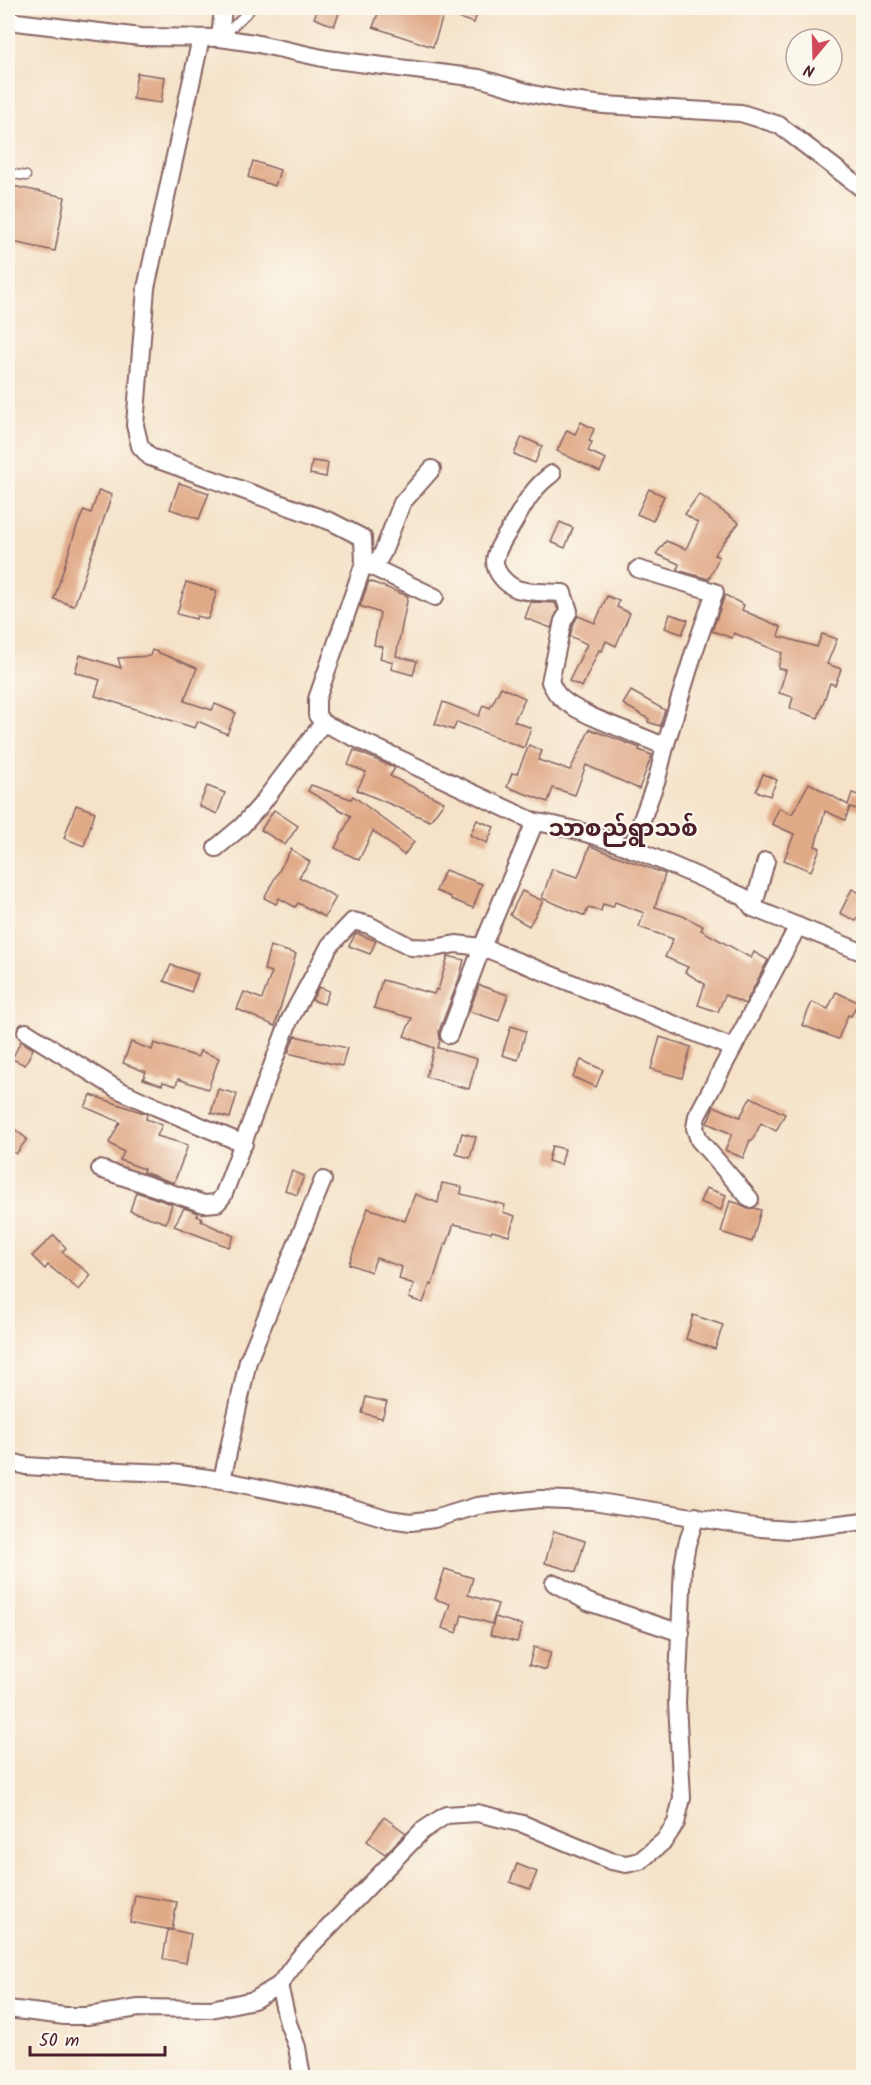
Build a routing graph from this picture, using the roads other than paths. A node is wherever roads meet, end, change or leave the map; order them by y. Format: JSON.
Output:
{"nodes":[{"id":1,"x":223,"y":8,"type":"edge"},
{"id":2,"x":252,"y":8,"type":"edge"},
{"id":3,"x":8,"y":21,"type":"edge"},
{"id":4,"x":201,"y":38,"type":"junction"},
{"id":5,"x":220,"y":38,"type":"junction"},
{"id":6,"x":8,"y":173,"type":"edge"},
{"id":7,"x":26,"y":176,"type":"dead end"},
{"id":8,"x":864,"y":190,"type":"edge"},
{"id":9,"x":432,"y":469,"type":"dead end"},
{"id":10,"x":552,"y":474,"type":"dead end"},
{"id":11,"x":366,"y":565,"type":"junction"},
{"id":12,"x":638,"y":569,"type":"dead end"},
{"id":13,"x":435,"y":597,"type":"dead end"},
{"id":14,"x":322,"y":723,"type":"junction"},
{"id":15,"x":665,"y":747,"type":"junction"},
{"id":16,"x":535,"y":822,"type":"junction"},
{"id":17,"x":216,"y":848,"type":"dead end"},
{"id":18,"x":631,"y":849,"type":"junction"},
{"id":19,"x":766,"y":861,"type":"dead end"},
{"id":20,"x":753,"y":908,"type":"junction"},
{"id":21,"x":798,"y":926,"type":"junction"},
{"id":22,"x":482,"y":947,"type":"junction"},
{"id":23,"x":864,"y":953,"type":"edge"},
{"id":24,"x":26,"y":1032,"type":"dead end"},
{"id":25,"x":449,"y":1035,"type":"dead end"},
{"id":26,"x":733,"y":1048,"type":"junction"},
{"id":27,"x":244,"y":1144,"type":"junction"},
{"id":28,"x":100,"y":1169,"type":"dead end"},
{"id":29,"x":323,"y":1180,"type":"dead end"},
{"id":30,"x":750,"y":1199,"type":"dead end"},
{"id":31,"x":8,"y":1461,"type":"edge"},
{"id":32,"x":222,"y":1480,"type":"junction"},
{"id":33,"x":696,"y":1516,"type":"junction"},
{"id":34,"x":864,"y":1521,"type":"edge"},
{"id":35,"x":554,"y":1583,"type":"dead end"},
{"id":36,"x":681,"y":1633,"type":"junction"},
{"id":37,"x":279,"y":1984,"type":"junction"},
{"id":38,"x":8,"y":2009,"type":"edge"},
{"id":39,"x":302,"y":2078,"type":"edge"}],
"edges":[{"from":1,"to":5,"type":"street"},
{"from":2,"to":5,"type":"lane"},
{"from":3,"to":4,"type":"street"},
{"from":4,"to":5,"type":"street"},
{"from":4,"to":11,"type":"street"},
{"from":5,"to":8,"type":"street"},
{"from":6,"to":7,"type":"lane"},
{"from":9,"to":11,"type":"street"},
{"from":10,"to":15,"type":"street"},
{"from":11,"to":13,"type":"street"},
{"from":11,"to":14,"type":"street"},
{"from":12,"to":15,"type":"street"},
{"from":14,"to":16,"type":"street"},
{"from":14,"to":17,"type":"street"},
{"from":15,"to":18,"type":"street"},
{"from":16,"to":18,"type":"street"},
{"from":16,"to":22,"type":"street"},
{"from":18,"to":20,"type":"street"},
{"from":19,"to":20,"type":"street"},
{"from":20,"to":21,"type":"street"},
{"from":21,"to":23,"type":"street"},
{"from":21,"to":26,"type":"street"},
{"from":22,"to":25,"type":"street"},
{"from":22,"to":26,"type":"street"},
{"from":22,"to":27,"type":"street"},
{"from":24,"to":27,"type":"street"},
{"from":26,"to":30,"type":"street"},
{"from":27,"to":28,"type":"street"},
{"from":29,"to":32,"type":"street"},
{"from":31,"to":32,"type":"street"},
{"from":32,"to":33,"type":"street"},
{"from":33,"to":34,"type":"street"},
{"from":33,"to":36,"type":"street"},
{"from":35,"to":36,"type":"street"},
{"from":36,"to":37,"type":"street"},
{"from":37,"to":38,"type":"street"},
{"from":37,"to":39,"type":"street"}]}
